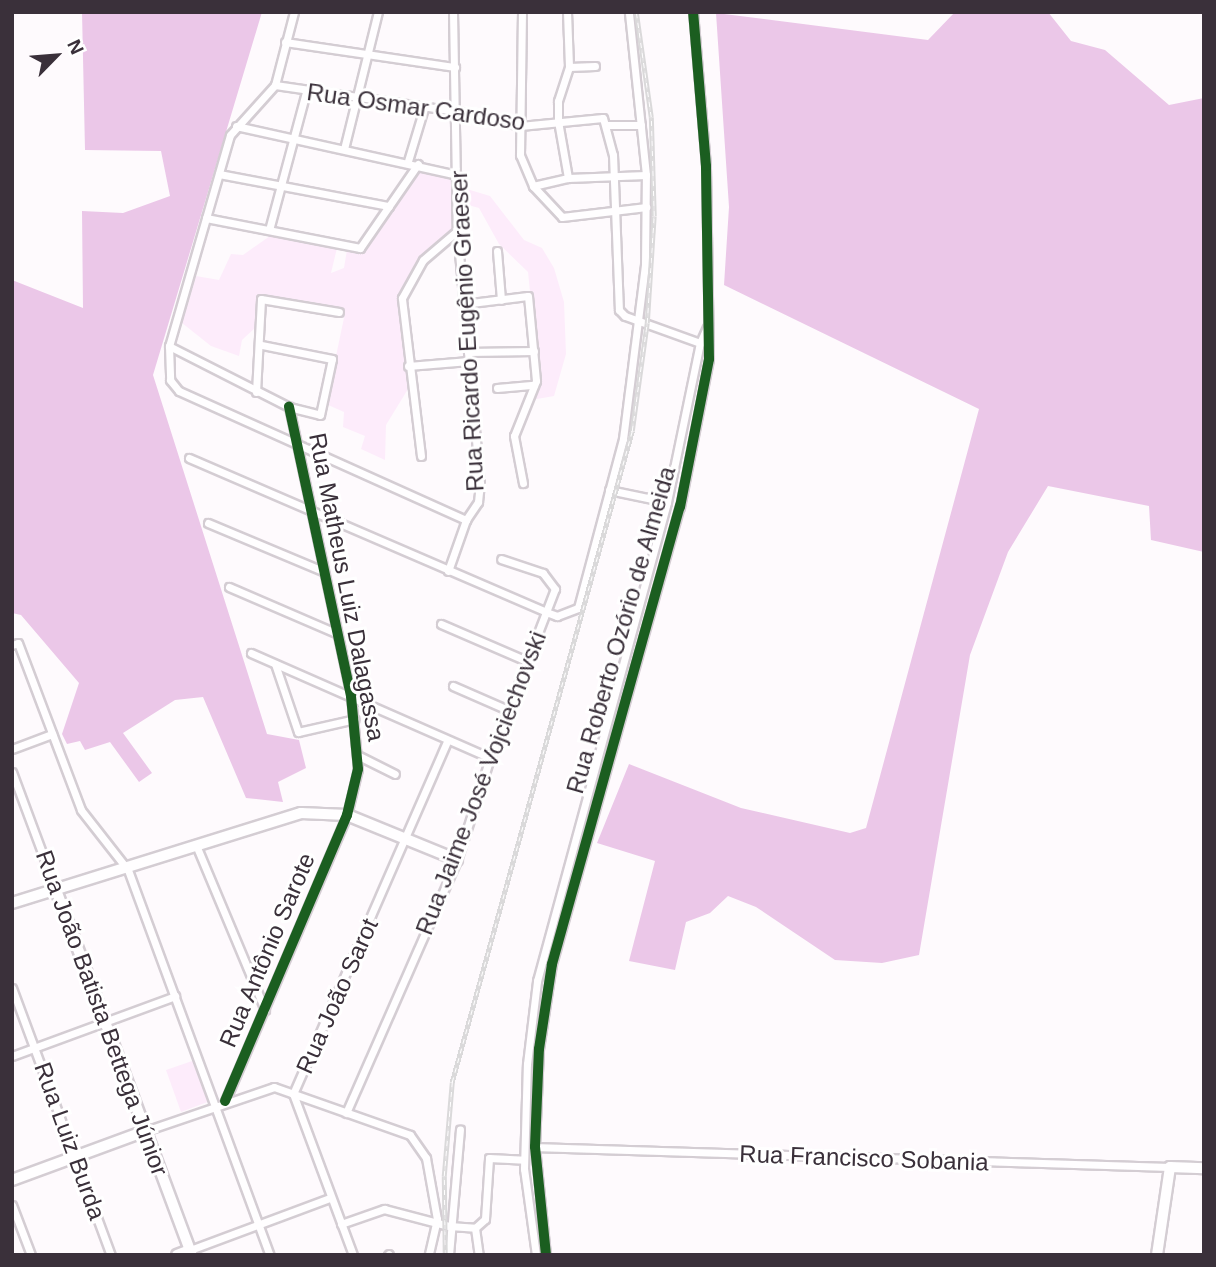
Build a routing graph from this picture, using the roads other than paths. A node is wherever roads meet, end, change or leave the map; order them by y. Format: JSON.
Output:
{"nodes":[{"id":1,"x":294,"y":12,"type":"edge"},
{"id":2,"x":378,"y":12,"type":"edge"},
{"id":3,"x":453,"y":12,"type":"edge"},
{"id":4,"x":522,"y":12,"type":"edge"},
{"id":5,"x":567,"y":12,"type":"edge"},
{"id":6,"x":629,"y":12,"type":"edge"},
{"id":7,"x":693,"y":12,"type":"edge"},
{"id":8,"x":285,"y":42,"type":"junction"},
{"id":9,"x":369,"y":52,"type":"junction"},
{"id":10,"x":595,"y":66,"type":"dead end"},
{"id":11,"x":455,"y":67,"type":"junction"},
{"id":12,"x":569,"y":67,"type":"junction"},
{"id":13,"x":275,"y":85,"type":"junction"},
{"id":14,"x":306,"y":92,"type":"junction"},
{"id":15,"x":358,"y":99,"type":"junction"},
{"id":16,"x":424,"y":108,"type":"junction"},
{"id":17,"x":457,"y":112,"type":"junction"},
{"id":18,"x":558,"y":121,"type":"junction"},
{"id":19,"x":607,"y":125,"type":"junction"},
{"id":20,"x":641,"y":125,"type":"junction"},
{"id":21,"x":236,"y":126,"type":"junction"},
{"id":22,"x":520,"y":126,"type":"junction"},
{"id":23,"x":293,"y":138,"type":"junction"},
{"id":24,"x":344,"y":149,"type":"junction"},
{"id":25,"x":408,"y":161,"type":"junction"},
{"id":26,"x":418,"y":164,"type":"junction"},
{"id":27,"x":219,"y":174,"type":"junction"},
{"id":28,"x":457,"y":174,"type":"junction"},
{"id":29,"x":614,"y":174,"type":"junction"},
{"id":30,"x":646,"y":175,"type":"junction"},
{"id":31,"x":568,"y":178,"type":"junction"},
{"id":32,"x":533,"y":186,"type":"junction"},
{"id":33,"x":280,"y":188,"type":"junction"},
{"id":34,"x":389,"y":206,"type":"junction"},
{"id":35,"x":646,"y":207,"type":"junction"},
{"id":36,"x":615,"y":212,"type":"junction"},
{"id":37,"x":206,"y":218,"type":"junction"},
{"id":38,"x":269,"y":230,"type":"junction"},
{"id":39,"x":457,"y":231,"type":"junction"},
{"id":40,"x":497,"y":251,"type":"dead end"},
{"id":41,"x":501,"y":300,"type":"junction"},
{"id":42,"x":463,"y":304,"type":"junction"},
{"id":43,"x":339,"y":312,"type":"dead end"},
{"id":44,"x":640,"y":321,"type":"junction"},
{"id":45,"x":709,"y":324,"type":"junction"},
{"id":46,"x":700,"y":344,"type":"junction"},
{"id":47,"x":262,"y":345,"type":"junction"},
{"id":48,"x":169,"y":346,"type":"junction"},
{"id":49,"x":534,"y":351,"type":"junction"},
{"id":50,"x":468,"y":352,"type":"junction"},
{"id":51,"x":469,"y":361,"type":"junction"},
{"id":52,"x":408,"y":366,"type":"junction"},
{"id":53,"x":534,"y":385,"type":"junction"},
{"id":54,"x":497,"y":387,"type":"dead end"},
{"id":55,"x":256,"y":392,"type":"junction"},
{"id":56,"x":289,"y":407,"type":"junction"},
{"id":57,"x":296,"y":444,"type":"junction"},
{"id":58,"x":421,"y":456,"type":"dead end"},
{"id":59,"x":190,"y":458,"type":"dead end"},
{"id":60,"x":523,"y":483,"type":"dead end"},
{"id":61,"x":609,"y":490,"type":"junction"},
{"id":62,"x":667,"y":502,"type":"junction"},
{"id":63,"x":310,"y":509,"type":"junction"},
{"id":64,"x":466,"y":520,"type":"junction"},
{"id":65,"x":208,"y":523,"type":"dead end"},
{"id":66,"x":500,"y":559,"type":"dead end"},
{"id":67,"x":323,"y":571,"type":"junction"},
{"id":68,"x":448,"y":571,"type":"junction"},
{"id":69,"x":229,"y":587,"type":"dead end"},
{"id":70,"x":546,"y":611,"type":"junction"},
{"id":71,"x":441,"y":624,"type":"dead end"},
{"id":72,"x":336,"y":633,"type":"junction"},
{"id":73,"x":15,"y":644,"type":"edge"},
{"id":74,"x":251,"y":653,"type":"dead end"},
{"id":75,"x":527,"y":661,"type":"junction"},
{"id":76,"x":275,"y":664,"type":"junction"},
{"id":77,"x":453,"y":686,"type":"dead end"},
{"id":78,"x":351,"y":696,"type":"junction"},
{"id":79,"x":508,"y":709,"type":"junction"},
{"id":80,"x":355,"y":719,"type":"junction"},
{"id":81,"x":52,"y":734,"type":"junction"},
{"id":82,"x":603,"y":736,"type":"junction"},
{"id":83,"x":613,"y":739,"type":"junction"},
{"id":84,"x":447,"y":740,"type":"junction"},
{"id":85,"x":12,"y":749,"type":"edge"},
{"id":86,"x":359,"y":756,"type":"junction"},
{"id":87,"x":490,"y":758,"type":"junction"},
{"id":88,"x":594,"y":767,"type":"junction"},
{"id":89,"x":604,"y":770,"type":"junction"},
{"id":90,"x":12,"y":772,"type":"edge"},
{"id":91,"x":395,"y":774,"type":"dead end"},
{"id":92,"x":347,"y":815,"type":"junction"},
{"id":93,"x":407,"y":840,"type":"junction"},
{"id":94,"x":197,"y":845,"type":"junction"},
{"id":95,"x":457,"y":860,"type":"junction"},
{"id":96,"x":128,"y":870,"type":"junction"},
{"id":97,"x":56,"y":890,"type":"junction"},
{"id":98,"x":12,"y":904,"type":"edge"},
{"id":99,"x":552,"y":915,"type":"junction"},
{"id":100,"x":562,"y":918,"type":"junction"},
{"id":101,"x":547,"y":938,"type":"junction"},
{"id":102,"x":557,"y":940,"type":"junction"},
{"id":103,"x":537,"y":981,"type":"junction"},
{"id":104,"x":548,"y":982,"type":"junction"},
{"id":105,"x":12,"y":988,"type":"edge"},
{"id":106,"x":175,"y":996,"type":"junction"},
{"id":107,"x":265,"y":1010,"type":"junction"},
{"id":108,"x":105,"y":1021,"type":"junction"},
{"id":109,"x":36,"y":1047,"type":"junction"},
{"id":110,"x":528,"y":1048,"type":"junction"},
{"id":111,"x":539,"y":1049,"type":"junction"},
{"id":112,"x":12,"y":1056,"type":"edge"},
{"id":113,"x":293,"y":1094,"type":"junction"},
{"id":114,"x":225,"y":1101,"type":"junction"},
{"id":115,"x":216,"y":1105,"type":"junction"},
{"id":116,"x":346,"y":1113,"type":"junction"},
{"id":117,"x":525,"y":1120,"type":"junction"},
{"id":118,"x":536,"y":1121,"type":"junction"},
{"id":119,"x":460,"y":1129,"type":"dead end"},
{"id":120,"x":145,"y":1131,"type":"junction"},
{"id":121,"x":525,"y":1147,"type":"junction"},
{"id":122,"x":536,"y":1147,"type":"junction"},
{"id":123,"x":75,"y":1156,"type":"junction"},
{"id":124,"x":524,"y":1160,"type":"junction"},
{"id":125,"x":1170,"y":1167,"type":"junction"},
{"id":126,"x":1204,"y":1168,"type":"edge"},
{"id":127,"x":12,"y":1181,"type":"edge"},
{"id":128,"x":330,"y":1198,"type":"junction"},
{"id":129,"x":12,"y":1205,"type":"edge"},
{"id":130,"x":437,"y":1219,"type":"junction"},
{"id":131,"x":341,"y":1224,"type":"junction"},
{"id":132,"x":259,"y":1225,"type":"junction"},
{"id":133,"x":449,"y":1226,"type":"junction"},
{"id":134,"x":475,"y":1228,"type":"junction"},
{"id":135,"x":190,"y":1252,"type":"edge"},
{"id":136,"x":535,"y":1252,"type":"edge"},
{"id":137,"x":546,"y":1252,"type":"edge"},
{"id":138,"x":31,"y":1255,"type":"edge"},
{"id":139,"x":111,"y":1255,"type":"edge"},
{"id":140,"x":177,"y":1255,"type":"edge"},
{"id":141,"x":270,"y":1255,"type":"edge"},
{"id":142,"x":353,"y":1255,"type":"edge"},
{"id":143,"x":429,"y":1255,"type":"edge"},
{"id":144,"x":449,"y":1255,"type":"edge"},
{"id":145,"x":479,"y":1255,"type":"edge"},
{"id":146,"x":1157,"y":1255,"type":"edge"}],
"edges":[{"from":1,"to":8,"type":"street"},
{"from":2,"to":9,"type":"street"},
{"from":3,"to":11,"type":"street","name":"Rua Ricardo Eugênio Graeser"},
{"from":4,"to":22,"type":"street"},
{"from":5,"to":12,"type":"street"},
{"from":6,"to":20,"type":"street"},
{"from":7,"to":45,"type":"street","name":"Rua Roberto Ozório de Almeida"},
{"from":8,"to":9,"type":"street"},
{"from":8,"to":13,"type":"street"},
{"from":9,"to":11,"type":"street"},
{"from":9,"to":15,"type":"street"},
{"from":10,"to":12,"type":"street"},
{"from":11,"to":17,"type":"street","name":"Rua Ricardo Eugênio Graeser"},
{"from":12,"to":18,"type":"street"},
{"from":13,"to":14,"type":"street","name":"Rua Osmar Cardoso"},
{"from":13,"to":21,"type":"street"},
{"from":14,"to":15,"type":"street","name":"Rua Osmar Cardoso"},
{"from":14,"to":23,"type":"street"},
{"from":15,"to":16,"type":"street","name":"Rua Osmar Cardoso"},
{"from":15,"to":24,"type":"street"},
{"from":16,"to":17,"type":"street","name":"Rua Osmar Cardoso"},
{"from":16,"to":25,"type":"street"},
{"from":17,"to":22,"type":"street","name":"Rua Osmar Cardoso"},
{"from":17,"to":28,"type":"street","name":"Rua Ricardo Eugênio Graeser"},
{"from":18,"to":19,"type":"street","name":"Rua Osmar Cardoso"},
{"from":18,"to":22,"type":"street","name":"Rua Osmar Cardoso"},
{"from":18,"to":31,"type":"street"},
{"from":19,"to":20,"type":"street"},
{"from":19,"to":29,"type":"street"},
{"from":20,"to":30,"type":"street"},
{"from":21,"to":23,"type":"street"},
{"from":21,"to":27,"type":"street"},
{"from":22,"to":32,"type":"street"},
{"from":23,"to":24,"type":"street"},
{"from":23,"to":33,"type":"street"},
{"from":24,"to":25,"type":"street"},
{"from":25,"to":26,"type":"street"},
{"from":26,"to":28,"type":"street"},
{"from":26,"to":34,"type":"street"},
{"from":27,"to":33,"type":"street"},
{"from":27,"to":37,"type":"street"},
{"from":28,"to":39,"type":"street","name":"Rua Ricardo Eugênio Graeser"},
{"from":29,"to":30,"type":"street"},
{"from":29,"to":31,"type":"street"},
{"from":29,"to":36,"type":"street"},
{"from":30,"to":35,"type":"street"},
{"from":31,"to":32,"type":"street"},
{"from":32,"to":36,"type":"street"},
{"from":33,"to":34,"type":"street"},
{"from":33,"to":38,"type":"street"},
{"from":34,"to":38,"type":"street"},
{"from":35,"to":36,"type":"street"},
{"from":35,"to":44,"type":"street"},
{"from":36,"to":44,"type":"street"},
{"from":37,"to":38,"type":"street"},
{"from":37,"to":48,"type":"street"},
{"from":39,"to":42,"type":"street","name":"Rua Ricardo Eugênio Graeser"},
{"from":39,"to":52,"type":"street"},
{"from":40,"to":41,"type":"street"},
{"from":41,"to":42,"type":"street"},
{"from":41,"to":49,"type":"street"},
{"from":42,"to":50,"type":"street","name":"Rua Ricardo Eugênio Graeser"},
{"from":43,"to":47,"type":"street"},
{"from":44,"to":46,"type":"street"},
{"from":44,"to":61,"type":"street"},
{"from":45,"to":46,"type":"street"},
{"from":45,"to":83,"type":"street","name":"Rua Roberto Ozório de Almeida"},
{"from":46,"to":62,"type":"street"},
{"from":47,"to":55,"type":"street"},
{"from":47,"to":56,"type":"street"},
{"from":48,"to":55,"type":"street"},
{"from":48,"to":57,"type":"street"},
{"from":49,"to":50,"type":"street"},
{"from":49,"to":53,"type":"street"},
{"from":50,"to":51,"type":"street","name":"Rua Ricardo Eugênio Graeser"},
{"from":51,"to":52,"type":"street"},
{"from":51,"to":64,"type":"street","name":"Rua Ricardo Eugênio Graeser"},
{"from":52,"to":58,"type":"street"},
{"from":53,"to":54,"type":"street"},
{"from":53,"to":60,"type":"street"},
{"from":55,"to":56,"type":"street"},
{"from":56,"to":57,"type":"street","name":"Rua Matheus Luiz Dalagassa"},
{"from":57,"to":63,"type":"street","name":"Rua Matheus Luiz Dalagassa"},
{"from":57,"to":64,"type":"street"},
{"from":59,"to":63,"type":"street"},
{"from":61,"to":62,"type":"street"},
{"from":61,"to":70,"type":"street"},
{"from":62,"to":82,"type":"street"},
{"from":63,"to":67,"type":"street","name":"Rua Matheus Luiz Dalagassa"},
{"from":63,"to":68,"type":"street"},
{"from":64,"to":68,"type":"street","name":"Rua Ricardo Eugênio Graeser"},
{"from":65,"to":67,"type":"street"},
{"from":66,"to":70,"type":"street","name":"Rua Jaime José Vojciechovski"},
{"from":67,"to":72,"type":"street","name":"Rua Matheus Luiz Dalagassa"},
{"from":68,"to":70,"type":"street"},
{"from":69,"to":72,"type":"street"},
{"from":70,"to":75,"type":"street","name":"Rua Jaime José Vojciechovski"},
{"from":71,"to":75,"type":"street"},
{"from":72,"to":78,"type":"street","name":"Rua Matheus Luiz Dalagassa"},
{"from":73,"to":81,"type":"street"},
{"from":74,"to":76,"type":"street"},
{"from":75,"to":79,"type":"street","name":"Rua Jaime José Vojciechovski"},
{"from":76,"to":78,"type":"street"},
{"from":76,"to":80,"type":"street"},
{"from":77,"to":79,"type":"street"},
{"from":78,"to":80,"type":"street","name":"Rua Matheus Luiz Dalagassa"},
{"from":78,"to":84,"type":"street"},
{"from":79,"to":87,"type":"street","name":"Rua Jaime José Vojciechovski"},
{"from":80,"to":86,"type":"street","name":"Rua Matheus Luiz Dalagassa"},
{"from":81,"to":85,"type":"street"},
{"from":81,"to":96,"type":"street"},
{"from":82,"to":83,"type":"street"},
{"from":82,"to":88,"type":"street"},
{"from":83,"to":89,"type":"street","name":"Rua Roberto Ozório de Almeida"},
{"from":84,"to":87,"type":"street"},
{"from":84,"to":93,"type":"street","name":"Rua João Sarot"},
{"from":86,"to":91,"type":"street"},
{"from":86,"to":92,"type":"street","name":"Rua Matheus Luiz Dalagassa"},
{"from":87,"to":95,"type":"street","name":"Rua Jaime José Vojciechovski"},
{"from":88,"to":89,"type":"street"},
{"from":88,"to":99,"type":"street"},
{"from":89,"to":100,"type":"street","name":"Rua Roberto Ozório de Almeida"},
{"from":90,"to":97,"type":"street","name":"Rua João Batista Bettega Júnior"},
{"from":92,"to":93,"type":"street"},
{"from":92,"to":94,"type":"street"},
{"from":92,"to":107,"type":"street","name":"Rua Antônio Sarote"},
{"from":93,"to":95,"type":"street"},
{"from":93,"to":113,"type":"street","name":"Rua João Sarot"},
{"from":94,"to":96,"type":"street"},
{"from":94,"to":107,"type":"street"},
{"from":95,"to":116,"type":"street","name":"Rua Jaime José Vojciechovski"},
{"from":96,"to":97,"type":"street"},
{"from":96,"to":106,"type":"street"},
{"from":97,"to":98,"type":"street"},
{"from":97,"to":108,"type":"street","name":"Rua João Batista Bettega Júnior"},
{"from":99,"to":100,"type":"street"},
{"from":99,"to":101,"type":"street"},
{"from":100,"to":102,"type":"street","name":"Rua Roberto Ozório de Almeida"},
{"from":101,"to":102,"type":"street"},
{"from":101,"to":103,"type":"street"},
{"from":102,"to":104,"type":"street","name":"Rua Roberto Ozório de Almeida"},
{"from":103,"to":104,"type":"street"},
{"from":103,"to":110,"type":"street"},
{"from":104,"to":111,"type":"street","name":"Rua Roberto Ozório de Almeida"},
{"from":105,"to":109,"type":"street","name":"Rua Luiz Burda"},
{"from":106,"to":108,"type":"street"},
{"from":106,"to":115,"type":"street"},
{"from":107,"to":114,"type":"street","name":"Rua Antônio Sarote"},
{"from":108,"to":109,"type":"street"},
{"from":108,"to":120,"type":"street","name":"Rua João Batista Bettega Júnior"},
{"from":109,"to":112,"type":"street"},
{"from":109,"to":123,"type":"street","name":"Rua Luiz Burda"},
{"from":110,"to":111,"type":"street"},
{"from":110,"to":117,"type":"street"},
{"from":111,"to":118,"type":"street","name":"Rua Roberto Ozório de Almeida"},
{"from":113,"to":114,"type":"street"},
{"from":113,"to":116,"type":"street"},
{"from":113,"to":128,"type":"street","name":"Rua João Sarot"},
{"from":114,"to":115,"type":"street"},
{"from":115,"to":120,"type":"street"},
{"from":115,"to":132,"type":"street"},
{"from":116,"to":130,"type":"street"},
{"from":117,"to":118,"type":"street"},
{"from":117,"to":121,"type":"street"},
{"from":118,"to":122,"type":"street","name":"Rua Roberto Ozório de Almeida"},
{"from":119,"to":133,"type":"street"},
{"from":120,"to":123,"type":"street"},
{"from":120,"to":135,"type":"street","name":"Rua João Batista Bettega Júnior"},
{"from":121,"to":122,"type":"street","name":"Rua Francisco Sobania"},
{"from":121,"to":124,"type":"street"},
{"from":122,"to":125,"type":"street","name":"Rua Francisco Sobania"},
{"from":122,"to":137,"type":"street","name":"Rua Roberto Ozório de Almeida"},
{"from":123,"to":127,"type":"street"},
{"from":123,"to":139,"type":"street","name":"Rua Luiz Burda"},
{"from":124,"to":134,"type":"street"},
{"from":124,"to":136,"type":"street"},
{"from":125,"to":126,"type":"street","name":"Rua Francisco Sobania"},
{"from":125,"to":146,"type":"street"},
{"from":128,"to":131,"type":"street","name":"Rua João Sarot"},
{"from":128,"to":132,"type":"street"},
{"from":129,"to":138,"type":"street"},
{"from":130,"to":131,"type":"street"},
{"from":130,"to":133,"type":"street"},
{"from":130,"to":143,"type":"street"},
{"from":131,"to":142,"type":"street","name":"Rua João Sarot"},
{"from":132,"to":135,"type":"street"},
{"from":132,"to":141,"type":"street"},
{"from":133,"to":134,"type":"street"},
{"from":133,"to":144,"type":"street"},
{"from":134,"to":145,"type":"street"},
{"from":135,"to":140,"type":"street"},
{"from":136,"to":137,"type":"street"}]}
